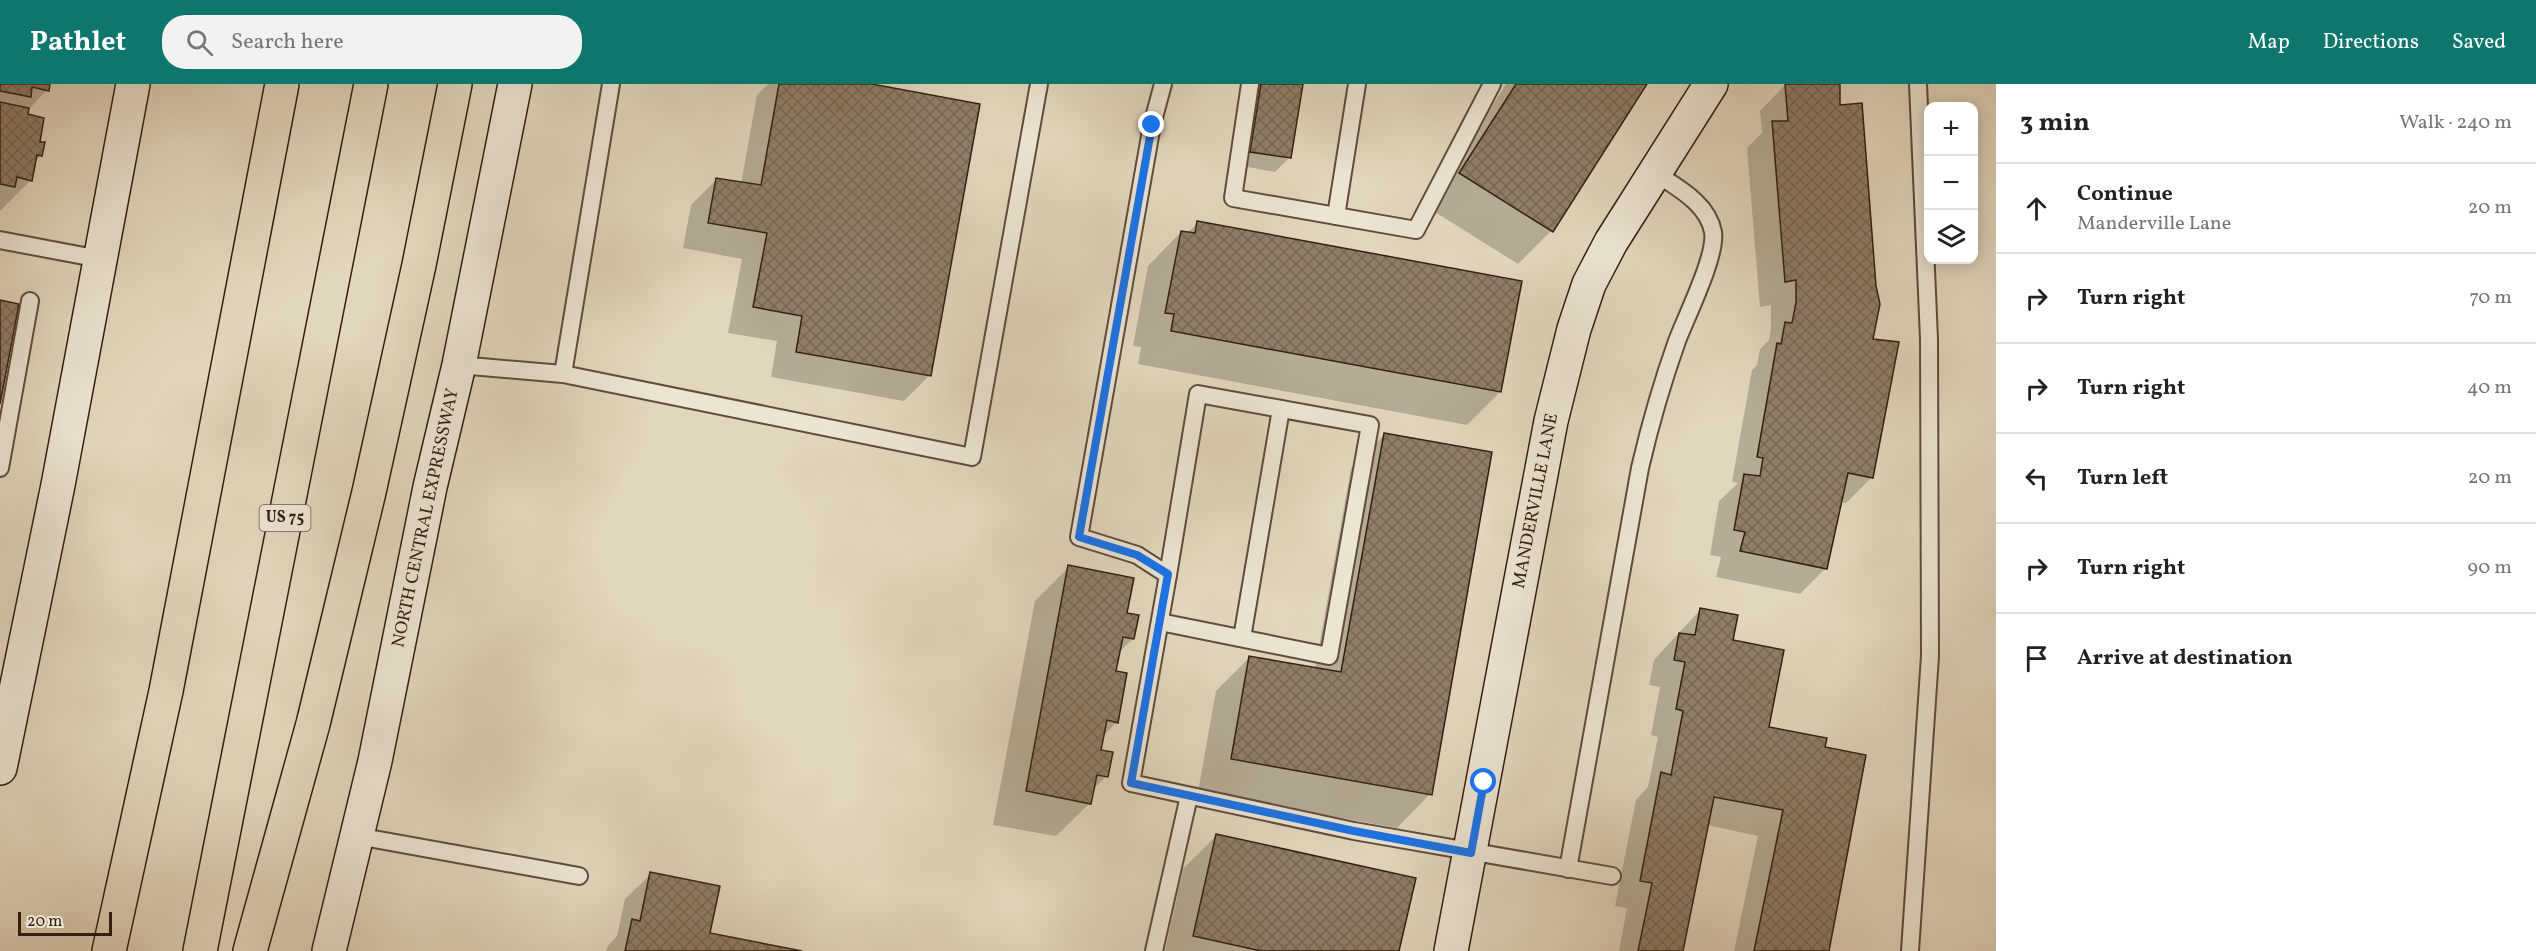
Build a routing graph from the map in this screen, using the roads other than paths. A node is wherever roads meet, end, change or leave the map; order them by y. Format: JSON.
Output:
{"nodes":[{"id":1,"x":133,"y":84,"type":"edge"},
{"id":2,"x":264,"y":84,"type":"edge"},
{"id":3,"x":282,"y":84,"type":"edge"},
{"id":4,"x":371,"y":84,"type":"edge"},
{"id":5,"x":455,"y":84,"type":"edge"},
{"id":6,"x":515,"y":84,"type":"edge"},
{"id":7,"x":611,"y":84,"type":"edge"},
{"id":8,"x":1039,"y":84,"type":"edge"},
{"id":9,"x":1163,"y":84,"type":"edge"},
{"id":10,"x":1250,"y":84,"type":"edge"},
{"id":11,"x":1358,"y":84,"type":"edge"},
{"id":12,"x":1492,"y":84,"type":"edge"},
{"id":13,"x":1712,"y":84,"type":"edge"},
{"id":14,"x":1918,"y":84,"type":"edge"},
{"id":15,"x":275,"y":119,"type":"junction"},
{"id":16,"x":1654,"y":172,"type":"junction"},
{"id":17,"x":1336,"y":216,"type":"junction"},
{"id":18,"x":0,"y":240,"type":"edge"},
{"id":19,"x":100,"y":259,"type":"junction"},
{"id":20,"x":30,"y":301,"type":"dead end"},
{"id":21,"x":459,"y":365,"type":"junction"},
{"id":22,"x":563,"y":374,"type":"junction"},
{"id":23,"x":1281,"y":409,"type":"junction"},
{"id":24,"x":0,"y":468,"type":"edge"},
{"id":25,"x":1168,"y":574,"type":"junction"},
{"id":26,"x":1160,"y":622,"type":"junction"},
{"id":27,"x":1242,"y":638,"type":"junction"},
{"id":28,"x":0,"y":768,"type":"edge"},
{"id":29,"x":1190,"y":796,"type":"junction"},
{"id":30,"x":357,"y":836,"type":"junction"},
{"id":31,"x":1471,"y":853,"type":"junction"},
{"id":32,"x":1568,"y":869,"type":"junction"},
{"id":33,"x":579,"y":876,"type":"dead end"},
{"id":34,"x":1612,"y":876,"type":"dead end"},
{"id":35,"x":109,"y":951,"type":"edge"},
{"id":36,"x":200,"y":951,"type":"edge"},
{"id":37,"x":250,"y":951,"type":"edge"},
{"id":38,"x":329,"y":951,"type":"edge"},
{"id":39,"x":1155,"y":951,"type":"edge"},
{"id":40,"x":1451,"y":951,"type":"edge"},
{"id":41,"x":1910,"y":951,"type":"edge"}],
"edges":[{"from":1,"to":19,"type":"main road"},
{"from":2,"to":15,"type":"highway"},
{"from":3,"to":15,"type":"highway"},
{"from":4,"to":36,"type":"highway","number":"US 75"},
{"from":5,"to":37,"type":"highway"},
{"from":6,"to":21,"type":"main road","name":"NORTH CENTRAL EXPRESSWAY"},
{"from":7,"to":22,"type":"lane"},
{"from":8,"to":22,"type":"lane"},
{"from":9,"to":25,"type":"lane"},
{"from":10,"to":17,"type":"lane"},
{"from":11,"to":17,"type":"lane"},
{"from":12,"to":17,"type":"lane"},
{"from":13,"to":16,"type":"main road","name":"MANDERVILLE LANE"},
{"from":14,"to":41,"type":"lane"},
{"from":15,"to":35,"type":"highway"},
{"from":16,"to":31,"type":"main road","name":"MANDERVILLE LANE"},
{"from":16,"to":32,"type":"lane"},
{"from":18,"to":19,"type":"lane"},
{"from":19,"to":28,"type":"main road"},
{"from":20,"to":24,"type":"lane"},
{"from":21,"to":22,"type":"lane"},
{"from":21,"to":30,"type":"main road","name":"NORTH CENTRAL EXPRESSWAY"},
{"from":23,"to":25,"type":"lane"},
{"from":23,"to":27,"type":"lane"},
{"from":23,"to":27,"type":"lane"},
{"from":25,"to":26,"type":"lane"},
{"from":26,"to":27,"type":"lane"},
{"from":26,"to":29,"type":"lane"},
{"from":29,"to":31,"type":"lane"},
{"from":29,"to":39,"type":"lane"},
{"from":30,"to":33,"type":"lane"},
{"from":30,"to":38,"type":"main road","name":"NORTH CENTRAL EXPRESSWAY"},
{"from":31,"to":32,"type":"lane"},
{"from":31,"to":40,"type":"main road","name":"MANDERVILLE LANE"},
{"from":32,"to":34,"type":"lane"}]}
